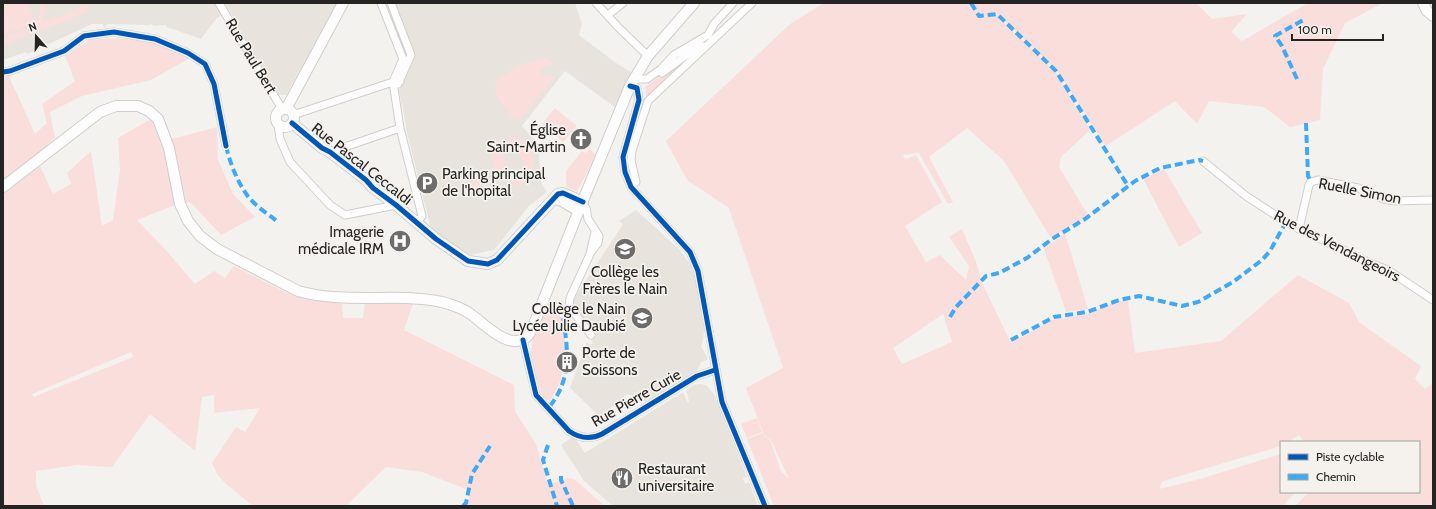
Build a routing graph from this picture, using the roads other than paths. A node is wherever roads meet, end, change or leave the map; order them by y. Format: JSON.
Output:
{"nodes":[{"id":1,"x":219,"y":3,"type":"edge"},
{"id":2,"x":343,"y":3,"type":"edge"},
{"id":3,"x":381,"y":3,"type":"edge"},
{"id":4,"x":391,"y":3,"type":"edge"},
{"id":5,"x":596,"y":3,"type":"edge"},
{"id":6,"x":624,"y":3,"type":"edge"},
{"id":7,"x":694,"y":3,"type":"edge"},
{"id":8,"x":733,"y":3,"type":"edge"},
{"id":9,"x":752,"y":3,"type":"edge"},
{"id":10,"x":1423,"y":3,"type":"edge"},
{"id":11,"x":394,"y":11,"type":"junction"},
{"id":12,"x":385,"y":14,"type":"junction"},
{"id":13,"x":608,"y":15,"type":"junction"},
{"id":14,"x":1433,"y":16,"type":"edge"},
{"id":15,"x":711,"y":42,"type":"junction"},
{"id":16,"x":648,"y":56,"type":"junction"},
{"id":17,"x":3,"y":72,"type":"edge"},
{"id":18,"x":396,"y":82,"type":"junction"},
{"id":19,"x":634,"y":85,"type":"junction"},
{"id":20,"x":288,"y":114,"type":"junction"},
{"id":21,"x":278,"y":124,"type":"junction"},
{"id":22,"x":400,"y":128,"type":"junction"},
{"id":23,"x":226,"y":146,"type":"dead end"},
{"id":24,"x":330,"y":152,"type":"junction"},
{"id":25,"x":1203,"y":161,"type":"dead end"},
{"id":26,"x":631,"y":186,"type":"junction"},
{"id":27,"x":3,"y":187,"type":"edge"},
{"id":28,"x":1433,"y":200,"type":"edge"},
{"id":29,"x":396,"y":205,"type":"junction"},
{"id":30,"x":580,"y":208,"type":"junction"},
{"id":31,"x":588,"y":218,"type":"junction"},
{"id":32,"x":417,"y":223,"type":"junction"},
{"id":33,"x":1299,"y":229,"type":"junction"},
{"id":34,"x":1433,"y":300,"type":"edge"},
{"id":35,"x":591,"y":336,"type":"dead end"},
{"id":36,"x":523,"y":340,"type":"junction"},
{"id":37,"x":715,"y":370,"type":"junction"},
{"id":38,"x":764,"y":506,"type":"edge"}],
"edges":[{"from":1,"to":20,"type":"street","name":"Rue Paul Bert"},
{"from":2,"to":20,"type":"main road"},
{"from":3,"to":12,"type":"street"},
{"from":4,"to":11,"type":"street"},
{"from":5,"to":13,"type":"street"},
{"from":6,"to":13,"type":"street"},
{"from":7,"to":16,"type":"main road"},
{"from":8,"to":19,"type":"street"},
{"from":9,"to":15,"type":"street"},
{"from":10,"to":14,"type":"main road"},
{"from":11,"to":12,"type":"street"},
{"from":11,"to":18,"type":"street"},
{"from":12,"to":18,"type":"street"},
{"from":13,"to":16,"type":"street"},
{"from":15,"to":19,"type":"street"},
{"from":15,"to":26,"type":"street"},
{"from":16,"to":19,"type":"main road"},
{"from":17,"to":23,"type":"street"},
{"from":18,"to":20,"type":"street"},
{"from":18,"to":22,"type":"street"},
{"from":19,"to":26,"type":"street"},
{"from":19,"to":30,"type":"main road"},
{"from":20,"to":21,"type":"main road"},
{"from":20,"to":21,"type":"main road"},
{"from":20,"to":24,"type":"main road","name":"Rue Pascal Ceccaldi"},
{"from":21,"to":29,"type":"street"},
{"from":22,"to":24,"type":"street"},
{"from":22,"to":32,"type":"street"},
{"from":24,"to":29,"type":"main road","name":"Rue Pascal Ceccaldi"},
{"from":25,"to":33,"type":"street","name":"Rue des Vendangeoirs"},
{"from":26,"to":37,"type":"street"},
{"from":27,"to":36,"type":"main road"},
{"from":28,"to":33,"type":"street","name":"Ruelle Simon"},
{"from":29,"to":32,"type":"main road","name":"Rue Pascal Ceccaldi"},
{"from":30,"to":31,"type":"street"},
{"from":30,"to":31,"type":"street"},
{"from":30,"to":32,"type":"main road","name":"Rue Pascal Ceccaldi"},
{"from":30,"to":36,"type":"main road"},
{"from":31,"to":35,"type":"street"},
{"from":33,"to":34,"type":"street","name":"Rue des Vendangeoirs"},
{"from":36,"to":37,"type":"street","name":"Rue Pierre Curie"},
{"from":37,"to":38,"type":"street"}]}
